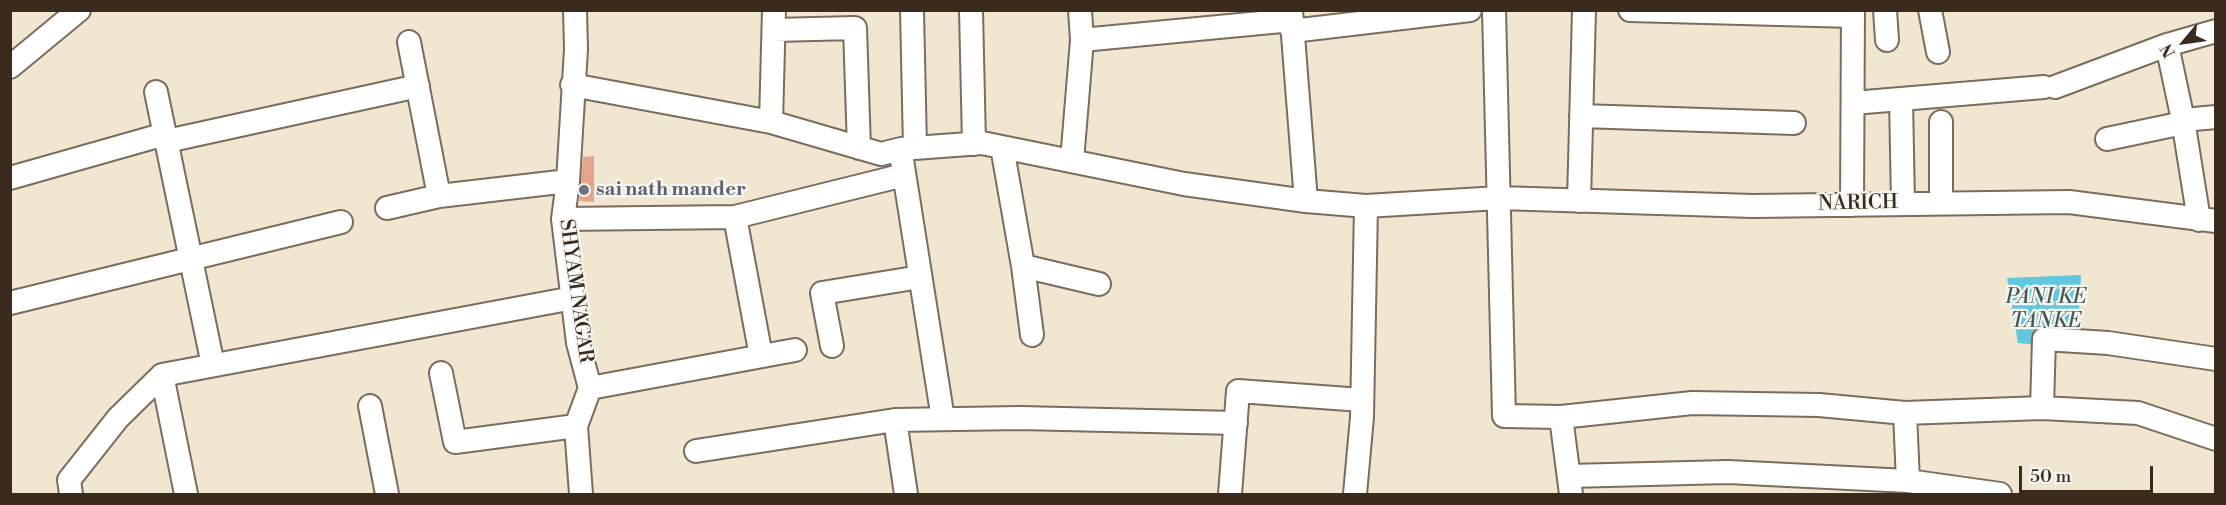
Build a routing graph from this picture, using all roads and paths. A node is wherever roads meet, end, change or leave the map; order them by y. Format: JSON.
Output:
{"nodes":[{"id":1,"x":79,"y":10,"type":"edge"},
{"id":2,"x":575,"y":10,"type":"edge"},
{"id":3,"x":912,"y":10,"type":"edge"},
{"id":4,"x":971,"y":10,"type":"edge"},
{"id":5,"x":1080,"y":10,"type":"edge"},
{"id":6,"x":1470,"y":10,"type":"edge"},
{"id":7,"x":1494,"y":10,"type":"edge"},
{"id":8,"x":1584,"y":10,"type":"edge"},
{"id":9,"x":1630,"y":10,"type":"edge"},
{"id":10,"x":1885,"y":10,"type":"edge"},
{"id":11,"x":1930,"y":10,"type":"edge"},
{"id":12,"x":1653,"y":11,"type":"edge"},
{"id":13,"x":1745,"y":12,"type":"edge"},
{"id":14,"x":1801,"y":13,"type":"edge"},
{"id":15,"x":1853,"y":13,"type":"edge"},
{"id":16,"x":774,"y":20,"type":"edge"},
{"id":17,"x":1292,"y":21,"type":"edge"},
{"id":18,"x":2216,"y":31,"type":"edge"},
{"id":19,"x":1082,"y":40,"type":"junction"},
{"id":20,"x":1887,"y":40,"type":"dead end"},
{"id":21,"x":409,"y":42,"type":"dead end"},
{"id":22,"x":2167,"y":45,"type":"junction"},
{"id":23,"x":1938,"y":52,"type":"dead end"},
{"id":24,"x":10,"y":67,"type":"edge"},
{"id":25,"x":572,"y":85,"type":"junction"},
{"id":26,"x":418,"y":86,"type":"junction"},
{"id":27,"x":156,"y":92,"type":"dead end"},
{"id":28,"x":1901,"y":99,"type":"junction"},
{"id":29,"x":1852,"y":103,"type":"junction"},
{"id":30,"x":1581,"y":116,"type":"junction"},
{"id":31,"x":2216,"y":117,"type":"edge"},
{"id":32,"x":2183,"y":121,"type":"junction"},
{"id":33,"x":771,"y":122,"type":"junction"},
{"id":34,"x":1941,"y":122,"type":"dead end"},
{"id":35,"x":1794,"y":123,"type":"dead end"},
{"id":36,"x":166,"y":138,"type":"junction"},
{"id":37,"x":2107,"y":139,"type":"dead end"},
{"id":38,"x":974,"y":144,"type":"junction"},
{"id":39,"x":1002,"y":147,"type":"junction"},
{"id":40,"x":859,"y":148,"type":"junction"},
{"id":41,"x":908,"y":148,"type":"junction"},
{"id":42,"x":1072,"y":161,"type":"junction"},
{"id":43,"x":904,"y":175,"type":"junction"},
{"id":44,"x":10,"y":178,"type":"edge"},
{"id":45,"x":568,"y":181,"type":"junction"},
{"id":46,"x":439,"y":196,"type":"junction"},
{"id":47,"x":1499,"y":198,"type":"junction"},
{"id":48,"x":1305,"y":201,"type":"junction"},
{"id":49,"x":1579,"y":201,"type":"junction"},
{"id":50,"x":1941,"y":203,"type":"junction"},
{"id":51,"x":1852,"y":204,"type":"junction"},
{"id":52,"x":1903,"y":204,"type":"junction"},
{"id":53,"x":1366,"y":206,"type":"junction"},
{"id":54,"x":387,"y":208,"type":"dead end"},
{"id":55,"x":735,"y":217,"type":"junction"},
{"id":56,"x":563,"y":219,"type":"junction"},
{"id":57,"x":2207,"y":220,"type":"edge"},
{"id":58,"x":341,"y":222,"type":"dead end"},
{"id":59,"x":191,"y":260,"type":"junction"},
{"id":60,"x":1023,"y":266,"type":"junction"},
{"id":61,"x":920,"y":277,"type":"junction"},
{"id":62,"x":1099,"y":284,"type":"dead end"},
{"id":63,"x":573,"y":298,"type":"junction"},
{"id":64,"x":10,"y":303,"type":"edge"},
{"id":65,"x":1032,"y":335,"type":"dead end"},
{"id":66,"x":832,"y":346,"type":"dead end"},
{"id":67,"x":795,"y":350,"type":"dead end"},
{"id":68,"x":761,"y":356,"type":"junction"},
{"id":69,"x":2216,"y":359,"type":"edge"},
{"id":70,"x":213,"y":365,"type":"junction"},
{"id":71,"x":441,"y":373,"type":"dead end"},
{"id":72,"x":162,"y":375,"type":"junction"},
{"id":73,"x":590,"y":388,"type":"junction"},
{"id":74,"x":1362,"y":400,"type":"junction"},
{"id":75,"x":370,"y":405,"type":"dead end"},
{"id":76,"x":2043,"y":408,"type":"junction"},
{"id":77,"x":1905,"y":413,"type":"junction"},
{"id":78,"x":1561,"y":417,"type":"junction"},
{"id":79,"x":943,"y":419,"type":"junction"},
{"id":80,"x":895,"y":420,"type":"junction"},
{"id":81,"x":1236,"y":423,"type":"junction"},
{"id":82,"x":576,"y":426,"type":"junction"},
{"id":83,"x":2216,"y":439,"type":"edge"},
{"id":84,"x":696,"y":450,"type":"dead end"},
{"id":85,"x":1908,"y":482,"type":"junction"},
{"id":86,"x":1570,"y":485,"type":"edge"},
{"id":87,"x":578,"y":494,"type":"edge"},
{"id":88,"x":1228,"y":494,"type":"edge"},
{"id":89,"x":71,"y":495,"type":"edge"},
{"id":90,"x":186,"y":495,"type":"edge"},
{"id":91,"x":387,"y":495,"type":"edge"},
{"id":92,"x":906,"y":495,"type":"edge"},
{"id":93,"x":1355,"y":495,"type":"edge"},
{"id":94,"x":2000,"y":495,"type":"edge"}],
"edges":[{"from":1,"to":24,"type":"street"},
{"from":2,"to":25,"type":"street","name":"SHYAM NAGAR"},
{"from":3,"to":41,"type":"street"},
{"from":4,"to":38,"type":"street"},
{"from":5,"to":19,"type":"street"},
{"from":6,"to":17,"type":"street"},
{"from":7,"to":47,"type":"street"},
{"from":8,"to":30,"type":"street"},
{"from":9,"to":12,"type":"street"},
{"from":10,"to":20,"type":"street"},
{"from":11,"to":23,"type":"street"},
{"from":12,"to":13,"type":"street"},
{"from":13,"to":14,"type":"street"},
{"from":14,"to":15,"type":"street"},
{"from":15,"to":29,"type":"street"},
{"from":16,"to":33,"type":"street"},
{"from":16,"to":40,"type":"street"},
{"from":17,"to":19,"type":"street"},
{"from":17,"to":48,"type":"street"},
{"from":18,"to":22,"type":"street"},
{"from":19,"to":42,"type":"street"},
{"from":21,"to":26,"type":"street"},
{"from":22,"to":28,"type":"street"},
{"from":22,"to":32,"type":"street"},
{"from":25,"to":33,"type":"street","name":"NARICH"},
{"from":25,"to":45,"type":"street","name":"SHYAM NAGAR"},
{"from":26,"to":36,"type":"street"},
{"from":26,"to":46,"type":"street"},
{"from":27,"to":36,"type":"street"},
{"from":28,"to":29,"type":"street"},
{"from":28,"to":52,"type":"street"},
{"from":29,"to":51,"type":"street"},
{"from":30,"to":35,"type":"street"},
{"from":30,"to":49,"type":"street"},
{"from":31,"to":32,"type":"street"},
{"from":32,"to":37,"type":"street"},
{"from":32,"to":57,"type":"street"},
{"from":33,"to":40,"type":"street","name":"NARICH"},
{"from":34,"to":50,"type":"street"},
{"from":36,"to":44,"type":"street"},
{"from":36,"to":59,"type":"street"},
{"from":38,"to":39,"type":"street","name":"NARICH"},
{"from":38,"to":41,"type":"street","name":"NARICH"},
{"from":39,"to":42,"type":"street","name":"NARICH"},
{"from":39,"to":60,"type":"street"},
{"from":40,"to":41,"type":"street","name":"NARICH"},
{"from":41,"to":43,"type":"street"},
{"from":42,"to":48,"type":"street","name":"NARICH"},
{"from":43,"to":55,"type":"street"},
{"from":43,"to":61,"type":"street"},
{"from":45,"to":46,"type":"street"},
{"from":45,"to":56,"type":"street","name":"SHYAM NAGAR"},
{"from":46,"to":54,"type":"street"},
{"from":47,"to":49,"type":"street","name":"NARICH"},
{"from":47,"to":53,"type":"street","name":"NARICH"},
{"from":47,"to":78,"type":"street"},
{"from":48,"to":53,"type":"street","name":"NARICH"},
{"from":49,"to":51,"type":"street","name":"NARICH"},
{"from":50,"to":52,"type":"street","name":"NARICH"},
{"from":50,"to":57,"type":"street","name":"NARICH"},
{"from":51,"to":52,"type":"street","name":"NARICH"},
{"from":53,"to":74,"type":"street"},
{"from":55,"to":56,"type":"street"},
{"from":55,"to":68,"type":"street"},
{"from":56,"to":63,"type":"street","name":"SHYAM NAGAR"},
{"from":58,"to":59,"type":"street"},
{"from":59,"to":64,"type":"street"},
{"from":59,"to":70,"type":"street"},
{"from":60,"to":62,"type":"street"},
{"from":60,"to":65,"type":"street"},
{"from":61,"to":66,"type":"street"},
{"from":61,"to":79,"type":"street"},
{"from":63,"to":70,"type":"street"},
{"from":63,"to":73,"type":"street","name":"SHYAM NAGAR"},
{"from":67,"to":68,"type":"street"},
{"from":68,"to":73,"type":"street"},
{"from":69,"to":76,"type":"street"},
{"from":70,"to":72,"type":"street"},
{"from":71,"to":82,"type":"street"},
{"from":72,"to":89,"type":"street"},
{"from":72,"to":90,"type":"street"},
{"from":73,"to":82,"type":"street","name":"SHYAM NAGAR"},
{"from":74,"to":81,"type":"street"},
{"from":74,"to":93,"type":"street"},
{"from":75,"to":91,"type":"street"},
{"from":76,"to":77,"type":"street"},
{"from":76,"to":83,"type":"street"},
{"from":77,"to":78,"type":"street"},
{"from":77,"to":85,"type":"street"},
{"from":78,"to":86,"type":"street"},
{"from":79,"to":80,"type":"street"},
{"from":79,"to":81,"type":"street"},
{"from":80,"to":84,"type":"street"},
{"from":80,"to":92,"type":"street"},
{"from":81,"to":88,"type":"street"},
{"from":82,"to":87,"type":"street","name":"SHYAM NAGAR"},
{"from":85,"to":86,"type":"street"},
{"from":85,"to":94,"type":"street"}]}
